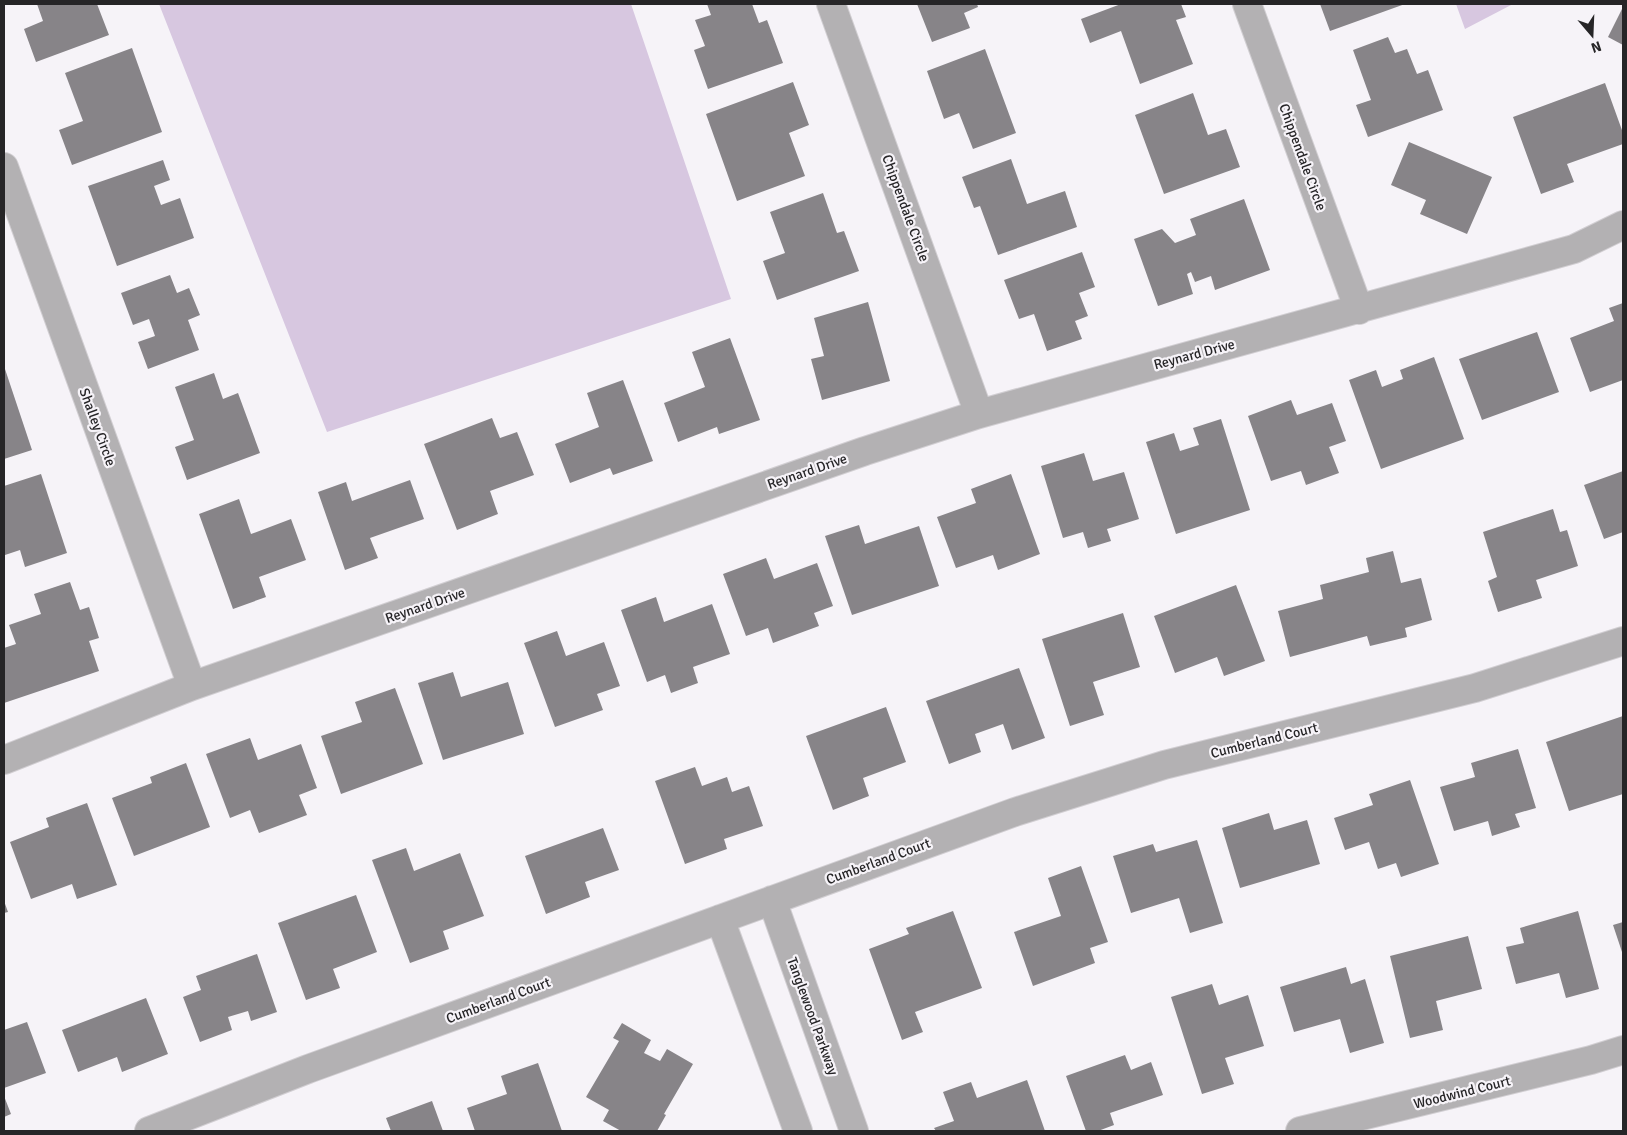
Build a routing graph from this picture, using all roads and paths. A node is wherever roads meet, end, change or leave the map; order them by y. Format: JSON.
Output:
{"nodes":[{"id":1,"x":831,"y":4,"type":"edge"},
{"id":2,"x":1247,"y":4,"type":"edge"},
{"id":3,"x":4,"y":167,"type":"edge"},
{"id":4,"x":1623,"y":226,"type":"edge"},
{"id":5,"x":1360,"y":310,"type":"junction"},
{"id":6,"x":979,"y":414,"type":"junction"},
{"id":7,"x":1623,"y":641,"type":"edge"},
{"id":8,"x":192,"y":686,"type":"junction"},
{"id":9,"x":4,"y":760,"type":"edge"},
{"id":10,"x":772,"y":900,"type":"junction"},
{"id":11,"x":720,"y":919,"type":"junction"},
{"id":12,"x":1623,"y":1050,"type":"edge"},
{"id":13,"x":149,"y":1131,"type":"edge"},
{"id":14,"x":798,"y":1131,"type":"edge"},
{"id":15,"x":854,"y":1131,"type":"edge"},
{"id":16,"x":1300,"y":1131,"type":"edge"}],
"edges":[{"from":1,"to":6,"type":"street","name":"Chippendale Circle"},
{"from":2,"to":5,"type":"street","name":"Chippendale Circle"},
{"from":3,"to":8,"type":"street","name":"Shalley Circle"},
{"from":4,"to":5,"type":"street","name":"Reynard Drive"},
{"from":5,"to":6,"type":"street","name":"Reynard Drive"},
{"from":6,"to":8,"type":"street","name":"Reynard Drive"},
{"from":7,"to":10,"type":"street","name":"Cumberland Court"},
{"from":8,"to":9,"type":"street","name":"Reynard Drive"},
{"from":10,"to":11,"type":"street","name":"Cumberland Court"},
{"from":10,"to":15,"type":"street","name":"Tanglewood Parkway"},
{"from":11,"to":13,"type":"street","name":"Cumberland Court"},
{"from":11,"to":14,"type":"street"},
{"from":12,"to":16,"type":"street","name":"Woodwind Court"}]}
